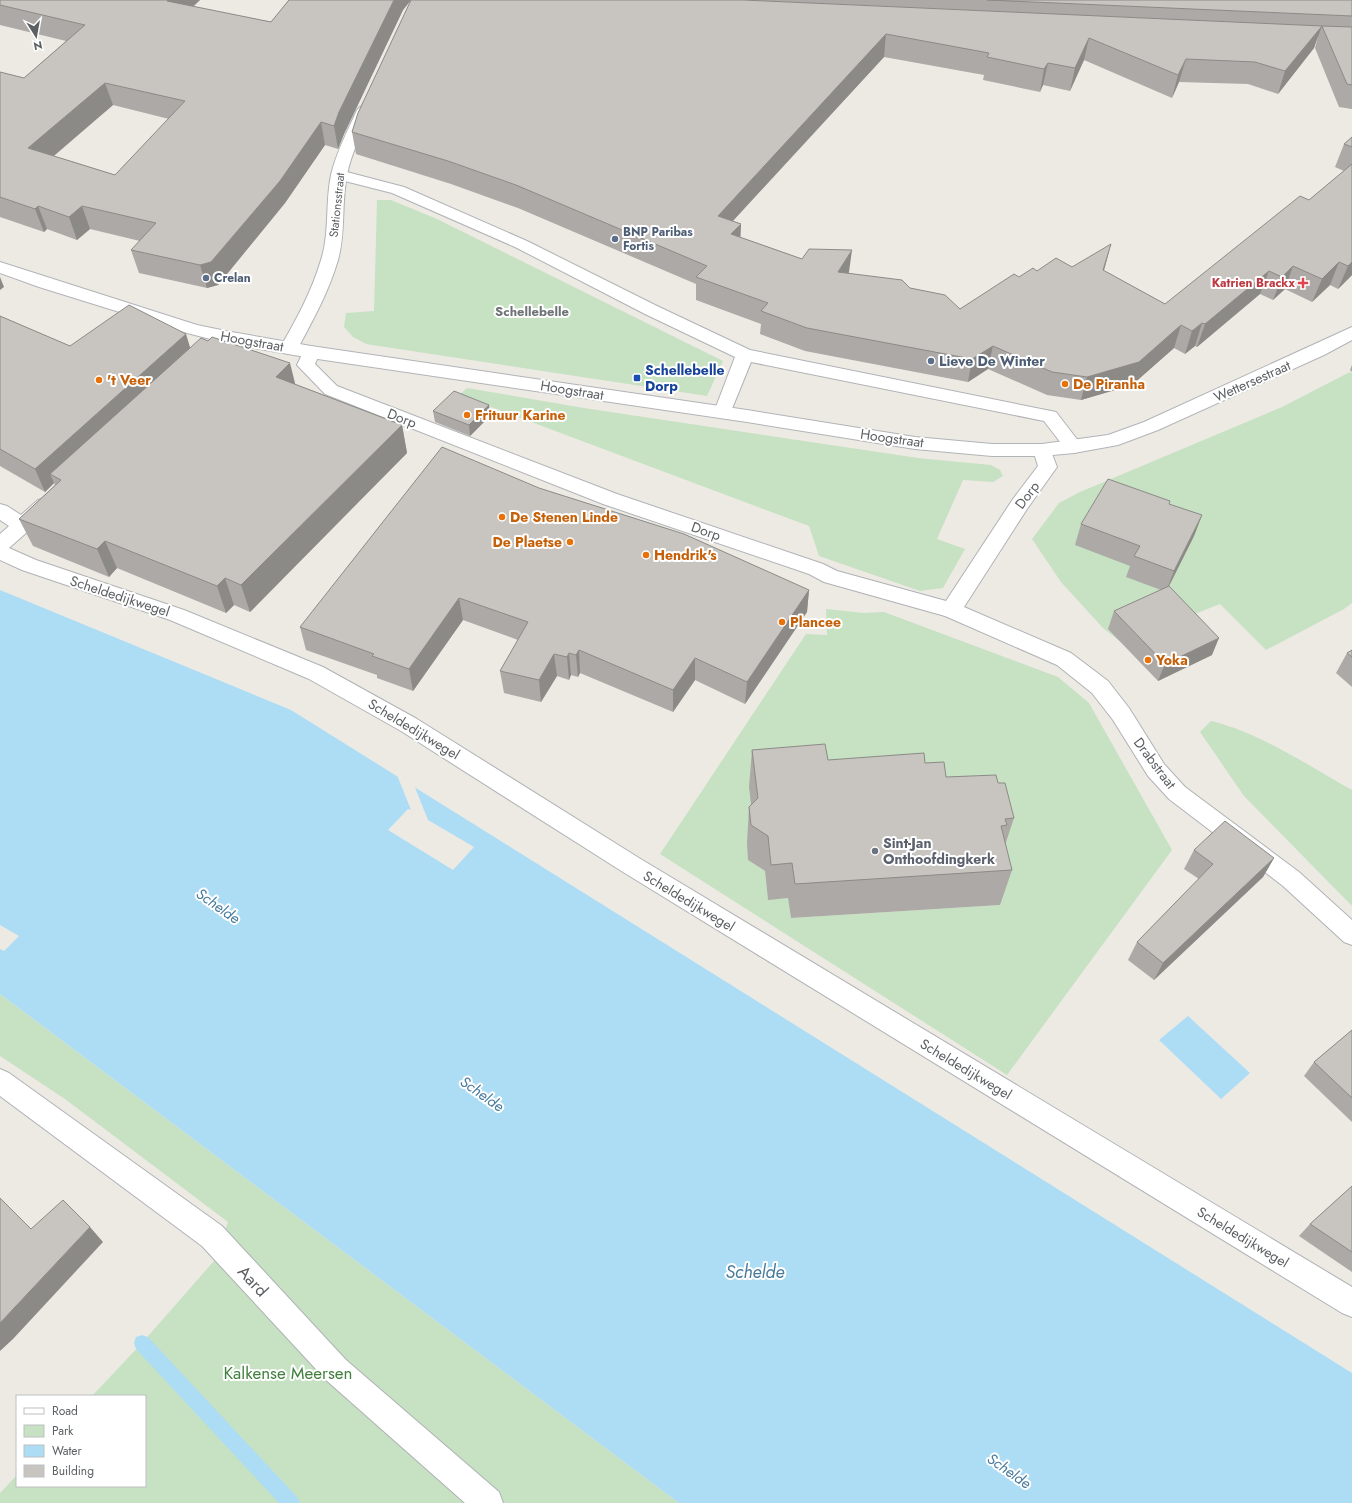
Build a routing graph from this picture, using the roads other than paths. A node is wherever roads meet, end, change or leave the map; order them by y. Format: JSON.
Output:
{"nodes":[{"id":1,"x":370,"y":100,"type":"edge"},
{"id":2,"x":338,"y":175,"type":"junction"},
{"id":3,"x":0,"y":267,"type":"edge"},
{"id":4,"x":1352,"y":333,"type":"edge"},
{"id":5,"x":226,"y":337,"type":"junction"},
{"id":6,"x":289,"y":348,"type":"junction"},
{"id":7,"x":310,"y":352,"type":"junction"},
{"id":8,"x":210,"y":354,"type":"edge"},
{"id":9,"x":745,"y":355,"type":"junction"},
{"id":10,"x":723,"y":412,"type":"junction"},
{"id":11,"x":1151,"y":426,"type":"joint"},
{"id":12,"x":1074,"y":447,"type":"junction"},
{"id":13,"x":1042,"y":450,"type":"junction"},
{"id":14,"x":58,"y":493,"type":"edge"},
{"id":15,"x":0,"y":511,"type":"edge"},
{"id":16,"x":23,"y":525,"type":"junction"},
{"id":17,"x":0,"y":545,"type":"edge"},
{"id":18,"x":0,"y":552,"type":"edge"},
{"id":19,"x":951,"y":610,"type":"junction"},
{"id":20,"x":1352,"y":935,"type":"edge"},
{"id":21,"x":0,"y":1082,"type":"edge"},
{"id":22,"x":1352,"y":1303,"type":"edge"},
{"id":23,"x":488,"y":1503,"type":"edge"}],
"edges":[{"from":1,"to":2,"type":"street","name":"Stationsstraat"},
{"from":2,"to":6,"type":"street","name":"Stationsstraat"},
{"from":2,"to":9,"type":"street"},
{"from":3,"to":5,"type":"street","name":"Hoogstraat"},
{"from":4,"to":11,"type":"street","name":"Wettersestraat"},
{"from":5,"to":6,"type":"street","name":"Hoogstraat"},
{"from":5,"to":8,"type":"street"},
{"from":6,"to":7,"type":"street","name":"Hoogstraat"},
{"from":7,"to":10,"type":"street","name":"Hoogstraat"},
{"from":7,"to":19,"type":"street","name":"Dorp"},
{"from":9,"to":10,"type":"street"},
{"from":9,"to":12,"type":"street"},
{"from":10,"to":13,"type":"street","name":"Hoogstraat"},
{"from":11,"to":12,"type":"street","name":"Hoogstraat"},
{"from":12,"to":13,"type":"street","name":"Hoogstraat"},
{"from":13,"to":19,"type":"street","name":"Dorp"},
{"from":14,"to":16,"type":"street"},
{"from":15,"to":16,"type":"street"},
{"from":16,"to":17,"type":"street"},
{"from":18,"to":22,"type":"street","name":"Scheldedijkwegel"},
{"from":19,"to":20,"type":"street","name":"Drabstraat"},
{"from":21,"to":23,"type":"street","name":"Aard"}]}
